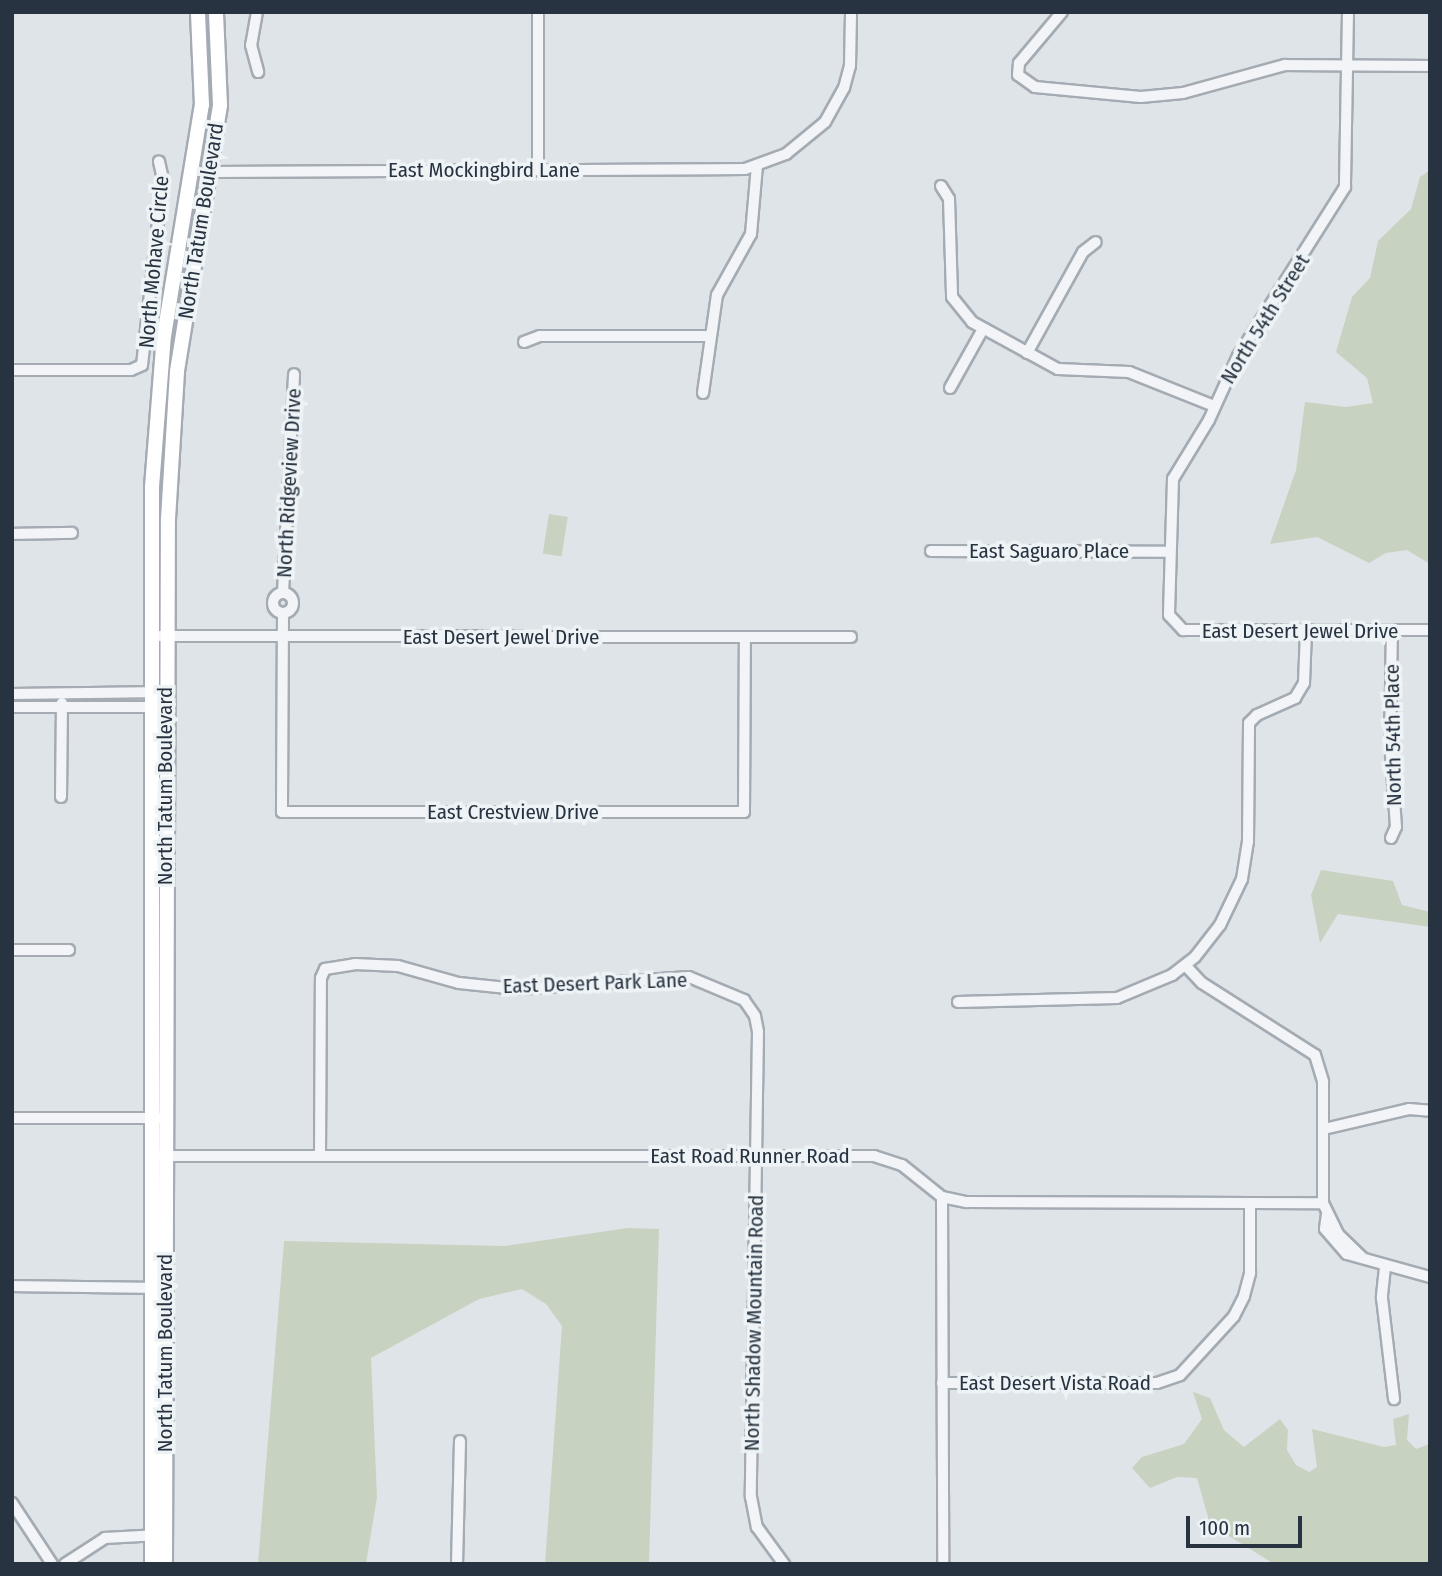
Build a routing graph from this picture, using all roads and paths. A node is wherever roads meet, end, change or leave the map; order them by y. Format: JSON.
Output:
{"nodes":[{"id":1,"x":198,"y":12,"type":"edge"},
{"id":2,"x":216,"y":12,"type":"edge"},
{"id":3,"x":257,"y":12,"type":"edge"},
{"id":4,"x":538,"y":12,"type":"edge"},
{"id":5,"x":851,"y":12,"type":"edge"},
{"id":6,"x":1062,"y":12,"type":"edge"},
{"id":7,"x":1348,"y":12,"type":"edge"},
{"id":8,"x":1348,"y":66,"type":"junction"},
{"id":9,"x":1430,"y":66,"type":"edge"},
{"id":10,"x":258,"y":72,"type":"dead end"},
{"id":11,"x":159,"y":160,"type":"dead end"},
{"id":12,"x":757,"y":166,"type":"junction"},
{"id":13,"x":538,"y":170,"type":"junction"},
{"id":14,"x":211,"y":172,"type":"junction"},
{"id":15,"x":941,"y":186,"type":"dead end"},
{"id":16,"x":1096,"y":242,"type":"dead end"},
{"id":17,"x":983,"y":329,"type":"junction"},
{"id":18,"x":163,"y":336,"type":"junction"},
{"id":19,"x":709,"y":336,"type":"junction"},
{"id":20,"x":524,"y":342,"type":"dead end"},
{"id":21,"x":1027,"y":353,"type":"junction"},
{"id":22,"x":12,"y":370,"type":"edge"},
{"id":23,"x":294,"y":374,"type":"dead end"},
{"id":24,"x":950,"y":387,"type":"dead end"},
{"id":25,"x":703,"y":393,"type":"dead end"},
{"id":26,"x":1214,"y":407,"type":"junction"},
{"id":27,"x":72,"y":533,"type":"dead end"},
{"id":28,"x":12,"y":534,"type":"edge"},
{"id":29,"x":931,"y":551,"type":"dead end"},
{"id":30,"x":1168,"y":552,"type":"junction"},
{"id":31,"x":1172,"y":622,"type":"joint"},
{"id":32,"x":1430,"y":630,"type":"edge"},
{"id":33,"x":1306,"y":631,"type":"junction"},
{"id":34,"x":1392,"y":631,"type":"junction"},
{"id":35,"x":282,"y":635,"type":"junction"},
{"id":36,"x":158,"y":636,"type":"junction"},
{"id":37,"x":851,"y":637,"type":"dead end"},
{"id":38,"x":745,"y":638,"type":"junction"},
{"id":39,"x":62,"y":693,"type":"junction"},
{"id":40,"x":12,"y":694,"type":"edge"},
{"id":41,"x":158,"y":700,"type":"junction"},
{"id":42,"x":12,"y":707,"type":"edge"},
{"id":43,"x":62,"y":707,"type":"junction"},
{"id":44,"x":61,"y":797,"type":"dead end"},
{"id":45,"x":282,"y":812,"type":"joint"},
{"id":46,"x":1391,"y":838,"type":"dead end"},
{"id":47,"x":12,"y":950,"type":"edge"},
{"id":48,"x":69,"y":950,"type":"dead end"},
{"id":49,"x":1186,"y":966,"type":"junction"},
{"id":50,"x":739,"y":996,"type":"joint"},
{"id":51,"x":958,"y":1002,"type":"dead end"},
{"id":52,"x":1430,"y":1111,"type":"edge"},
{"id":53,"x":12,"y":1118,"type":"edge"},
{"id":54,"x":159,"y":1118,"type":"junction"},
{"id":55,"x":1324,"y":1129,"type":"junction"},
{"id":56,"x":320,"y":1155,"type":"junction"},
{"id":57,"x":158,"y":1156,"type":"junction"},
{"id":58,"x":758,"y":1156,"type":"junction"},
{"id":59,"x":942,"y":1197,"type":"junction"},
{"id":60,"x":1250,"y":1203,"type":"junction"},
{"id":61,"x":1323,"y":1203,"type":"junction"},
{"id":62,"x":1385,"y":1267,"type":"junction"},
{"id":63,"x":1430,"y":1277,"type":"edge"},
{"id":64,"x":12,"y":1286,"type":"edge"},
{"id":65,"x":159,"y":1288,"type":"junction"},
{"id":66,"x":942,"y":1383,"type":"junction"},
{"id":67,"x":1394,"y":1399,"type":"dead end"},
{"id":68,"x":460,"y":1440,"type":"dead end"},
{"id":69,"x":12,"y":1503,"type":"edge"},
{"id":70,"x":159,"y":1535,"type":"junction"},
{"id":71,"x":52,"y":1564,"type":"edge"},
{"id":72,"x":65,"y":1564,"type":"edge"},
{"id":73,"x":152,"y":1564,"type":"edge"},
{"id":74,"x":165,"y":1564,"type":"edge"},
{"id":75,"x":457,"y":1564,"type":"edge"},
{"id":76,"x":784,"y":1564,"type":"edge"},
{"id":77,"x":943,"y":1564,"type":"edge"}],
"edges":[{"from":1,"to":18,"type":"main road","name":"North Tatum Boulevard"},
{"from":2,"to":14,"type":"main road","name":"North Tatum Boulevard"},
{"from":3,"to":10,"type":"street"},
{"from":4,"to":13,"type":"street"},
{"from":5,"to":12,"type":"street","name":"East Mockingbird Lane"},
{"from":6,"to":8,"type":"street"},
{"from":7,"to":8,"type":"street","name":"North 54th Street"},
{"from":8,"to":9,"type":"street"},
{"from":8,"to":26,"type":"street","name":"North 54th Street"},
{"from":11,"to":22,"type":"street","name":"North Mohave Circle"},
{"from":12,"to":13,"type":"street","name":"East Mockingbird Lane"},
{"from":12,"to":19,"type":"street"},
{"from":13,"to":14,"type":"street","name":"East Mockingbird Lane"},
{"from":14,"to":18,"type":"main road"},
{"from":14,"to":36,"type":"main road","name":"North Tatum Boulevard"},
{"from":15,"to":17,"type":"street"},
{"from":16,"to":21,"type":"street"},
{"from":17,"to":21,"type":"street"},
{"from":17,"to":24,"type":"street"},
{"from":18,"to":36,"type":"main road","name":"North Tatum Boulevard"},
{"from":19,"to":20,"type":"street"},
{"from":19,"to":25,"type":"street"},
{"from":21,"to":26,"type":"street"},
{"from":23,"to":35,"type":"street","name":"North Ridgeview Drive"},
{"from":26,"to":30,"type":"street","name":"North 54th Street"},
{"from":27,"to":28,"type":"street"},
{"from":29,"to":30,"type":"street","name":"East Saguaro Place"},
{"from":30,"to":31,"type":"street","name":"North 54th Street"},
{"from":31,"to":33,"type":"street","name":"East Desert Jewel Drive"},
{"from":32,"to":34,"type":"street","name":"East Desert Jewel Drive"},
{"from":33,"to":34,"type":"street","name":"East Desert Jewel Drive"},
{"from":33,"to":49,"type":"street"},
{"from":34,"to":46,"type":"street","name":"North 54th Place"},
{"from":35,"to":36,"type":"street","name":"East Desert Jewel Drive"},
{"from":35,"to":38,"type":"street","name":"East Desert Jewel Drive"},
{"from":35,"to":45,"type":"street","name":"North Ridgeview Drive"},
{"from":36,"to":41,"type":"main road","name":"North Tatum Boulevard"},
{"from":37,"to":38,"type":"street","name":"East Desert Jewel Drive"},
{"from":38,"to":45,"type":"street","name":"East Crestview Drive"},
{"from":39,"to":40,"type":"street"},
{"from":39,"to":41,"type":"street"},
{"from":39,"to":43,"type":"street"},
{"from":41,"to":43,"type":"street"},
{"from":41,"to":54,"type":"main road","name":"North Tatum Boulevard"},
{"from":42,"to":43,"type":"street"},
{"from":43,"to":44,"type":"street"},
{"from":47,"to":48,"type":"street"},
{"from":49,"to":51,"type":"street"},
{"from":49,"to":55,"type":"street"},
{"from":50,"to":56,"type":"street","name":"East Desert Park Lane"},
{"from":50,"to":58,"type":"street","name":"North Shadow Mountain Road"},
{"from":52,"to":55,"type":"street"},
{"from":53,"to":54,"type":"street"},
{"from":54,"to":57,"type":"main road","name":"North Tatum Boulevard"},
{"from":55,"to":61,"type":"street"},
{"from":56,"to":57,"type":"street","name":"East Road Runner Road"},
{"from":56,"to":58,"type":"street","name":"East Road Runner Road"},
{"from":57,"to":65,"type":"main road","name":"North Tatum Boulevard"},
{"from":58,"to":59,"type":"street","name":"East Road Runner Road"},
{"from":58,"to":76,"type":"street","name":"North Shadow Mountain Road"},
{"from":59,"to":60,"type":"street"},
{"from":59,"to":66,"type":"street"},
{"from":60,"to":61,"type":"street"},
{"from":60,"to":66,"type":"street","name":"East Desert Vista Road"},
{"from":61,"to":62,"type":"street"},
{"from":62,"to":63,"type":"street"},
{"from":62,"to":67,"type":"street"},
{"from":64,"to":65,"type":"street"},
{"from":65,"to":70,"type":"main road","name":"North Tatum Boulevard"},
{"from":66,"to":77,"type":"street"},
{"from":68,"to":75,"type":"street"},
{"from":69,"to":71,"type":"street"},
{"from":70,"to":72,"type":"street"},
{"from":70,"to":73,"type":"main road","name":"North Tatum Boulevard"},
{"from":70,"to":74,"type":"main road","name":"North Tatum Boulevard"}]}
